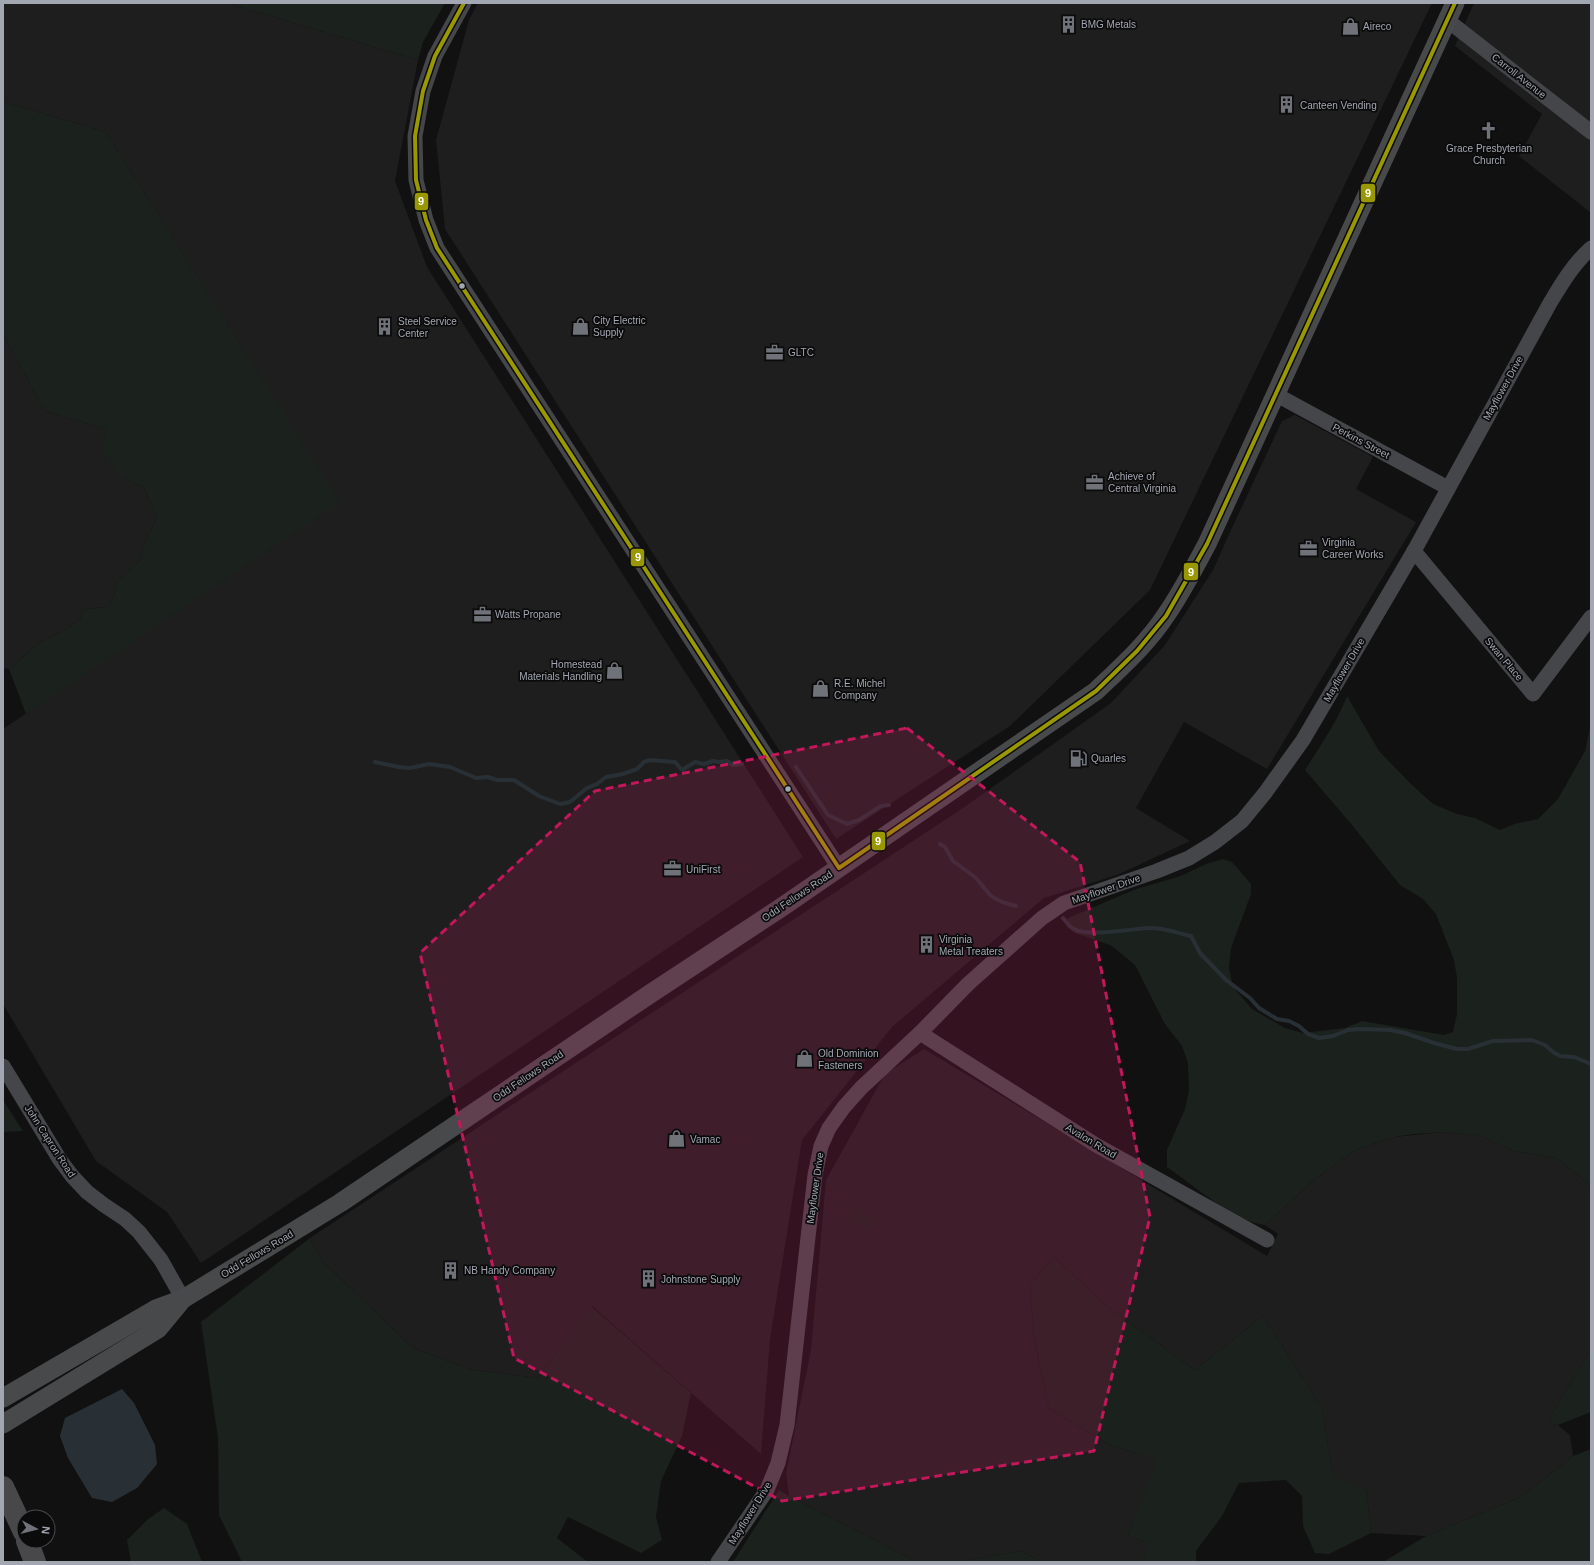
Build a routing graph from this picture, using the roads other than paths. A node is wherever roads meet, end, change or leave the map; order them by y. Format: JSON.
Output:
{"nodes":[{"id":1,"x":464,"y":3,"type":"edge"},
{"id":2,"x":1455,"y":3,"type":"edge"},
{"id":3,"x":1447,"y":20,"type":"junction"},
{"id":4,"x":1591,"y":132,"type":"edge"},
{"id":5,"x":1591,"y":248,"type":"edge"},
{"id":6,"x":1275,"y":394,"type":"junction"},
{"id":7,"x":1448,"y":488,"type":"junction"},
{"id":8,"x":1414,"y":551,"type":"junction"},
{"id":9,"x":1591,"y":617,"type":"edge"},
{"id":10,"x":839,"y":868,"type":"junction"},
{"id":11,"x":920,"y":1033,"type":"junction"},
{"id":12,"x":3,"y":1066,"type":"edge"},
{"id":13,"x":1267,"y":1240,"type":"dead end"},
{"id":14,"x":183,"y":1299,"type":"junction"},
{"id":15,"x":3,"y":1398,"type":"edge"},
{"id":16,"x":3,"y":1424,"type":"edge"},
{"id":17,"x":3,"y":1487,"type":"edge"},
{"id":18,"x":16,"y":1515,"type":"edge"},
{"id":19,"x":30,"y":1549,"type":"edge"},
{"id":20,"x":35,"y":1562,"type":"edge"},
{"id":21,"x":718,"y":1562,"type":"edge"}],
"edges":[{"from":1,"to":10,"type":"street"},
{"from":2,"to":3,"type":"main road","name":"Odd Fellows Road"},
{"from":3,"to":4,"type":"street","name":"Carroll Avenue"},
{"from":3,"to":6,"type":"main road","name":"Odd Fellows Road"},
{"from":5,"to":7,"type":"street","name":"Mayflower Drive"},
{"from":6,"to":7,"type":"street","name":"Perkins Street"},
{"from":6,"to":10,"type":"main road","name":"Odd Fellows Road"},
{"from":7,"to":8,"type":"street","name":"Mayflower Drive"},
{"from":8,"to":9,"type":"street","name":"Swan Place"},
{"from":8,"to":11,"type":"street","name":"Mayflower Drive"},
{"from":10,"to":14,"type":"main road","name":"Odd Fellows Road"},
{"from":11,"to":13,"type":"street","name":"Avalon Road"},
{"from":11,"to":21,"type":"street","name":"Mayflower Drive"},
{"from":12,"to":14,"type":"street","name":"John Capron Road"},
{"from":14,"to":15,"type":"main road","name":"Odd Fellows Road"},
{"from":14,"to":16,"type":"main road","name":"Odd Fellows Road"},
{"from":17,"to":18,"type":"highway"},
{"from":19,"to":20,"type":"highway"}]}
